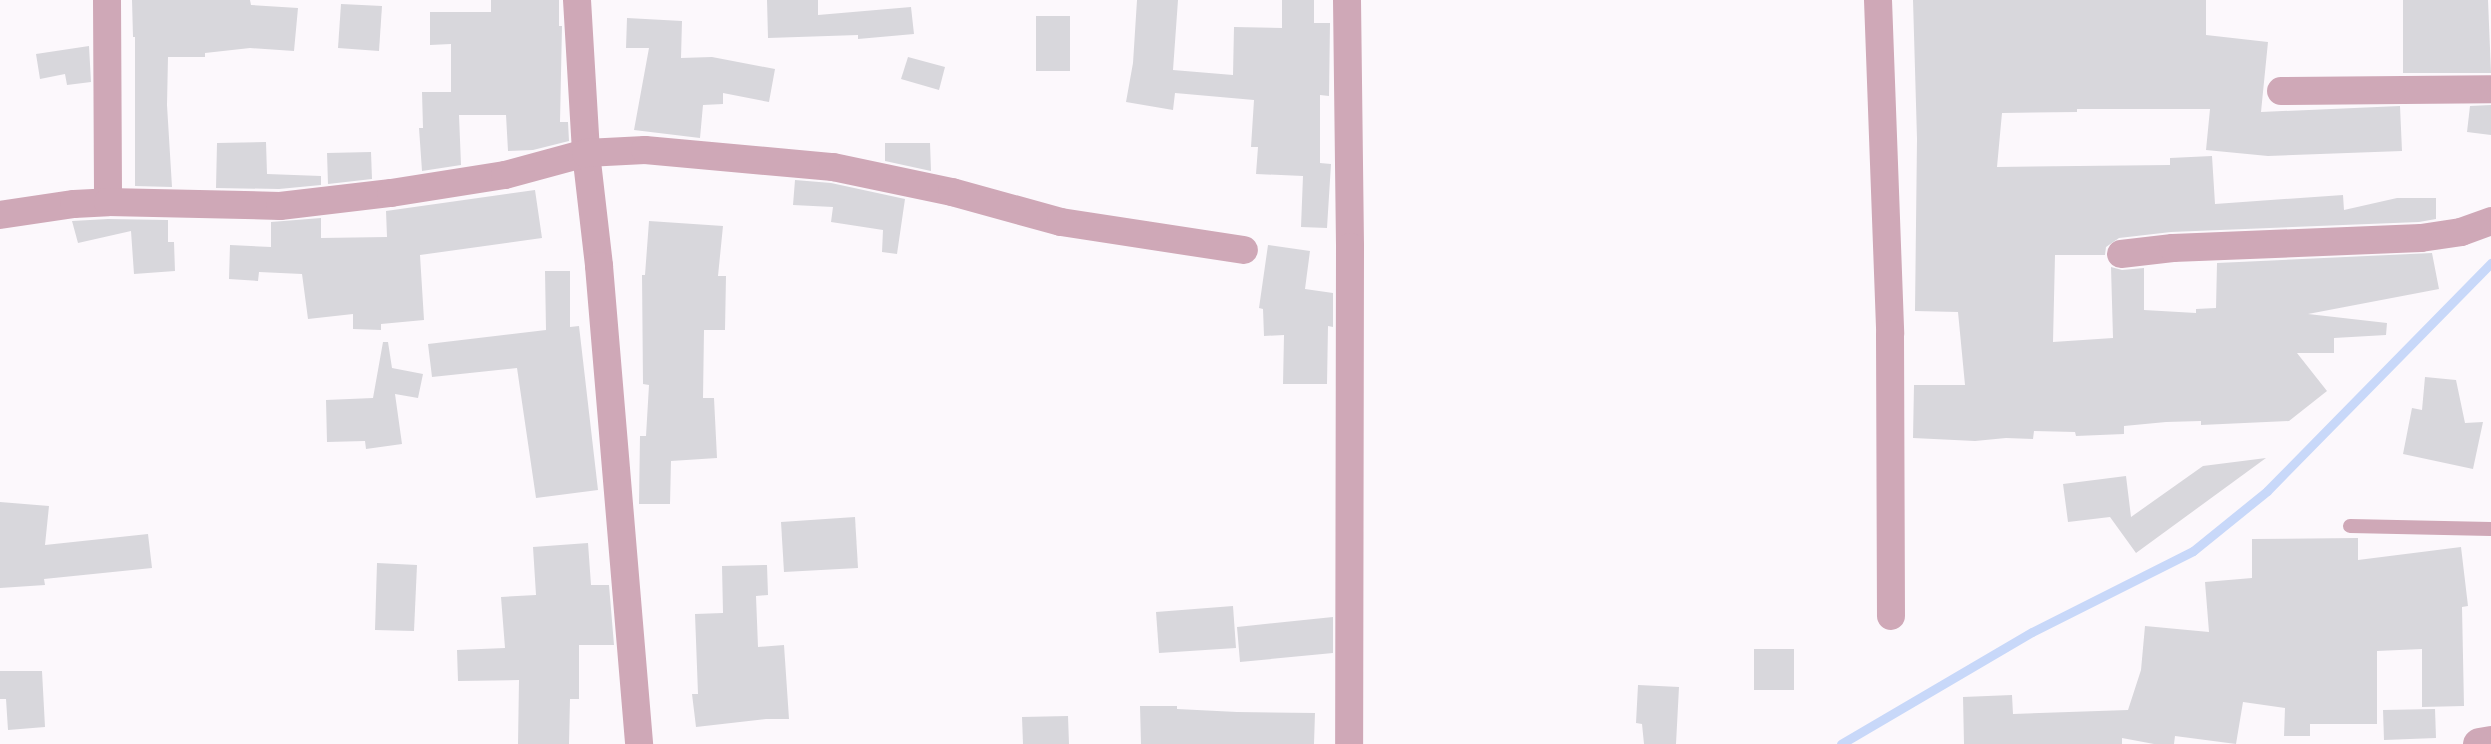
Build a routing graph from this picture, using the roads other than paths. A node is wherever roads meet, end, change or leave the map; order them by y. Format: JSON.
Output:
{"nodes":[{"id":1,"x":107,"y":0,"type":"edge"},
{"id":2,"x":577,"y":0,"type":"edge"},
{"id":3,"x":1347,"y":0,"type":"edge"},
{"id":4,"x":1878,"y":0,"type":"edge"},
{"id":5,"x":2491,"y":89,"type":"edge"},
{"id":6,"x":2281,"y":90,"type":"dead end"},
{"id":7,"x":586,"y":153,"type":"junction"},
{"id":8,"x":108,"y":202,"type":"junction"},
{"id":9,"x":0,"y":215,"type":"edge"},
{"id":10,"x":2491,"y":221,"type":"edge"},
{"id":11,"x":1244,"y":250,"type":"dead end"},
{"id":12,"x":2121,"y":254,"type":"dead end"},
{"id":13,"x":2350,"y":526,"type":"dead end"},
{"id":14,"x":2491,"y":529,"type":"edge"},
{"id":15,"x":1891,"y":616,"type":"dead end"},
{"id":16,"x":2491,"y":742,"type":"edge"},
{"id":17,"x":639,"y":744,"type":"edge"},
{"id":18,"x":1349,"y":744,"type":"edge"},
{"id":19,"x":2479,"y":744,"type":"edge"}],
"edges":[{"from":1,"to":8,"type":"street"},
{"from":2,"to":7,"type":"street"},
{"from":3,"to":18,"type":"street"},
{"from":4,"to":15,"type":"street"},
{"from":5,"to":6,"type":"street"},
{"from":7,"to":8,"type":"street"},
{"from":7,"to":11,"type":"street"},
{"from":7,"to":17,"type":"street"},
{"from":8,"to":9,"type":"street"},
{"from":10,"to":12,"type":"street"},
{"from":13,"to":14,"type":"lane"},
{"from":16,"to":19,"type":"street"}]}
